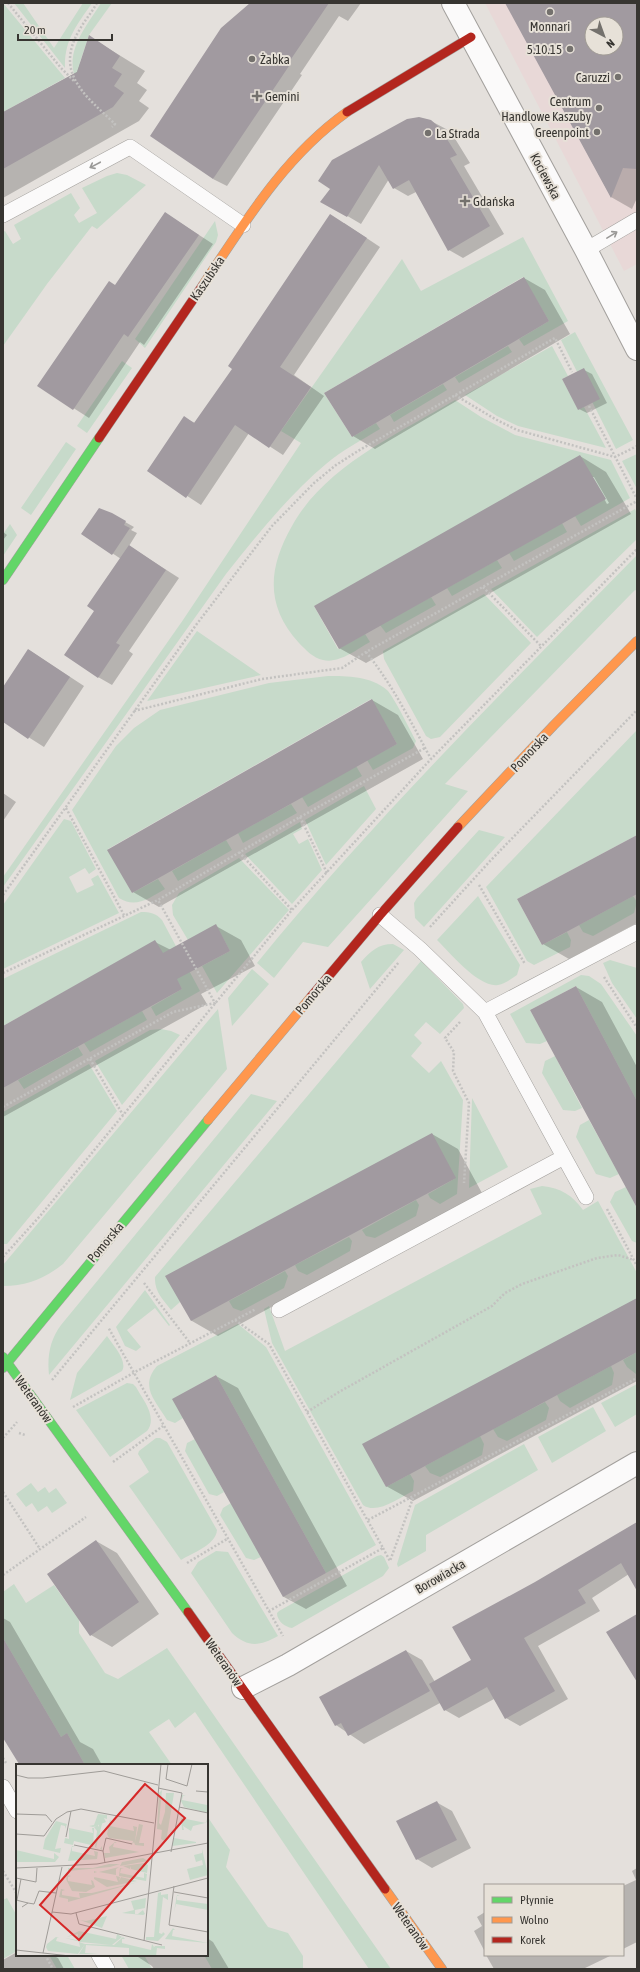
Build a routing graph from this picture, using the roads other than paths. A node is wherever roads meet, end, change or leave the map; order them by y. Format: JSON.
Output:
{"nodes":[{"id":1,"x":453,"y":3,"type":"edge"},
{"id":2,"x":471,"y":37,"type":"junction"},
{"id":3,"x":3,"y":215,"type":"edge"},
{"id":4,"x":637,"y":220,"type":"edge"},
{"id":5,"x":243,"y":225,"type":"junction"},
{"id":6,"x":586,"y":250,"type":"junction"},
{"id":7,"x":637,"y":349,"type":"edge"},
{"id":8,"x":3,"y":580,"type":"edge"},
{"id":9,"x":637,"y":641,"type":"edge"},
{"id":10,"x":380,"y":915,"type":"junction"},
{"id":11,"x":637,"y":932,"type":"edge"},
{"id":12,"x":485,"y":1012,"type":"junction"},
{"id":13,"x":564,"y":1157,"type":"junction"},
{"id":14,"x":586,"y":1197,"type":"dead end"},
{"id":15,"x":279,"y":1310,"type":"dead end"},
{"id":16,"x":4,"y":1363,"type":"edge"},
{"id":17,"x":637,"y":1463,"type":"edge"},
{"id":18,"x":242,"y":1688,"type":"junction"},
{"id":19,"x":3,"y":1787,"type":"edge"},
{"id":20,"x":16,"y":1810,"type":"edge"},
{"id":21,"x":100,"y":1956,"type":"edge"},
{"id":22,"x":107,"y":1969,"type":"edge"},
{"id":23,"x":442,"y":1969,"type":"edge"}],
"edges":[{"from":1,"to":2,"type":"street","name":"Kociewska"},
{"from":2,"to":5,"type":"street","name":"Kaszubska"},
{"from":2,"to":6,"type":"street","name":"Kociewska"},
{"from":5,"to":3,"type":"lane","one_way":true},
{"from":6,"to":4,"type":"lane","one_way":true},
{"from":5,"to":8,"type":"street","name":"Kaszubska"},
{"from":6,"to":7,"type":"street","name":"Kociewska"},
{"from":9,"to":10,"type":"street","name":"Pomorska"},
{"from":10,"to":12,"type":"lane"},
{"from":10,"to":16,"type":"street","name":"Pomorska"},
{"from":11,"to":12,"type":"lane"},
{"from":12,"to":13,"type":"lane"},
{"from":13,"to":14,"type":"lane"},
{"from":13,"to":15,"type":"lane"},
{"from":16,"to":18,"type":"street","name":"Weteranów"},
{"from":17,"to":18,"type":"street","name":"Borowiacka"},
{"from":18,"to":23,"type":"street","name":"Weteranów"},
{"from":19,"to":20,"type":"lane"},
{"from":21,"to":22,"type":"lane"}]}
